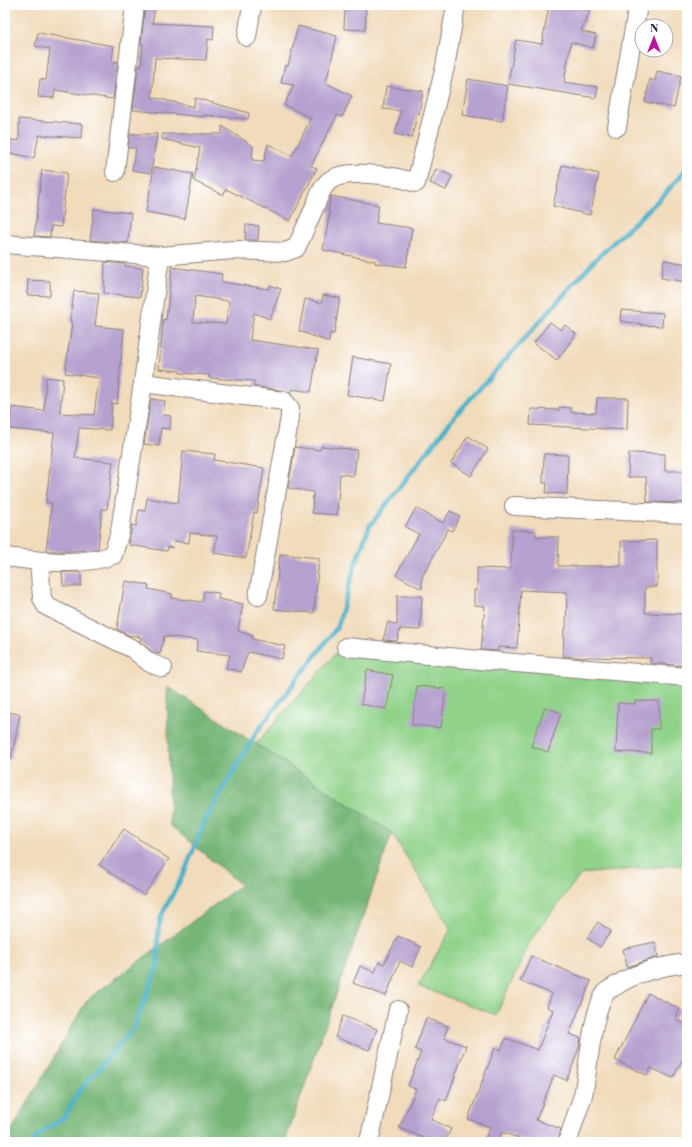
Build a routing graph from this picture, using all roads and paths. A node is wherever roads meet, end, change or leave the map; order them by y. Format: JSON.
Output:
{"nodes":[{"id":1,"x":135,"y":5,"type":"edge"},
{"id":2,"x":252,"y":5,"type":"edge"},
{"id":3,"x":456,"y":5,"type":"edge"},
{"id":4,"x":638,"y":5,"type":"edge"},
{"id":5,"x":247,"y":37,"type":"dead end"},
{"id":6,"x":617,"y":127,"type":"dead end"},
{"id":7,"x":115,"y":172,"type":"dead end"},
{"id":8,"x":5,"y":244,"type":"edge"},
{"id":9,"x":160,"y":256,"type":"junction"},
{"id":10,"x":143,"y":383,"type":"junction"},
{"id":11,"x":514,"y":506,"type":"dead end"},
{"id":12,"x":687,"y":514,"type":"edge"},
{"id":13,"x":5,"y":557,"type":"edge"},
{"id":14,"x":39,"y":560,"type":"junction"},
{"id":15,"x":258,"y":596,"type":"dead end"},
{"id":16,"x":346,"y":647,"type":"dead end"},
{"id":17,"x":163,"y":668,"type":"dead end"},
{"id":18,"x":687,"y":677,"type":"edge"},
{"id":19,"x":687,"y":963,"type":"edge"},
{"id":20,"x":398,"y":1010,"type":"dead end"},
{"id":21,"x":369,"y":1142,"type":"edge"},
{"id":22,"x":568,"y":1142,"type":"edge"}],
"edges":[{"from":1,"to":7,"type":"street"},
{"from":2,"to":5,"type":"street"},
{"from":3,"to":9,"type":"street"},
{"from":4,"to":6,"type":"street"},
{"from":8,"to":9,"type":"street"},
{"from":9,"to":10,"type":"street"},
{"from":10,"to":14,"type":"street"},
{"from":10,"to":15,"type":"street"},
{"from":11,"to":12,"type":"street"},
{"from":13,"to":14,"type":"street"},
{"from":14,"to":17,"type":"street"},
{"from":16,"to":18,"type":"street"},
{"from":19,"to":22,"type":"street"},
{"from":20,"to":21,"type":"street"}]}
